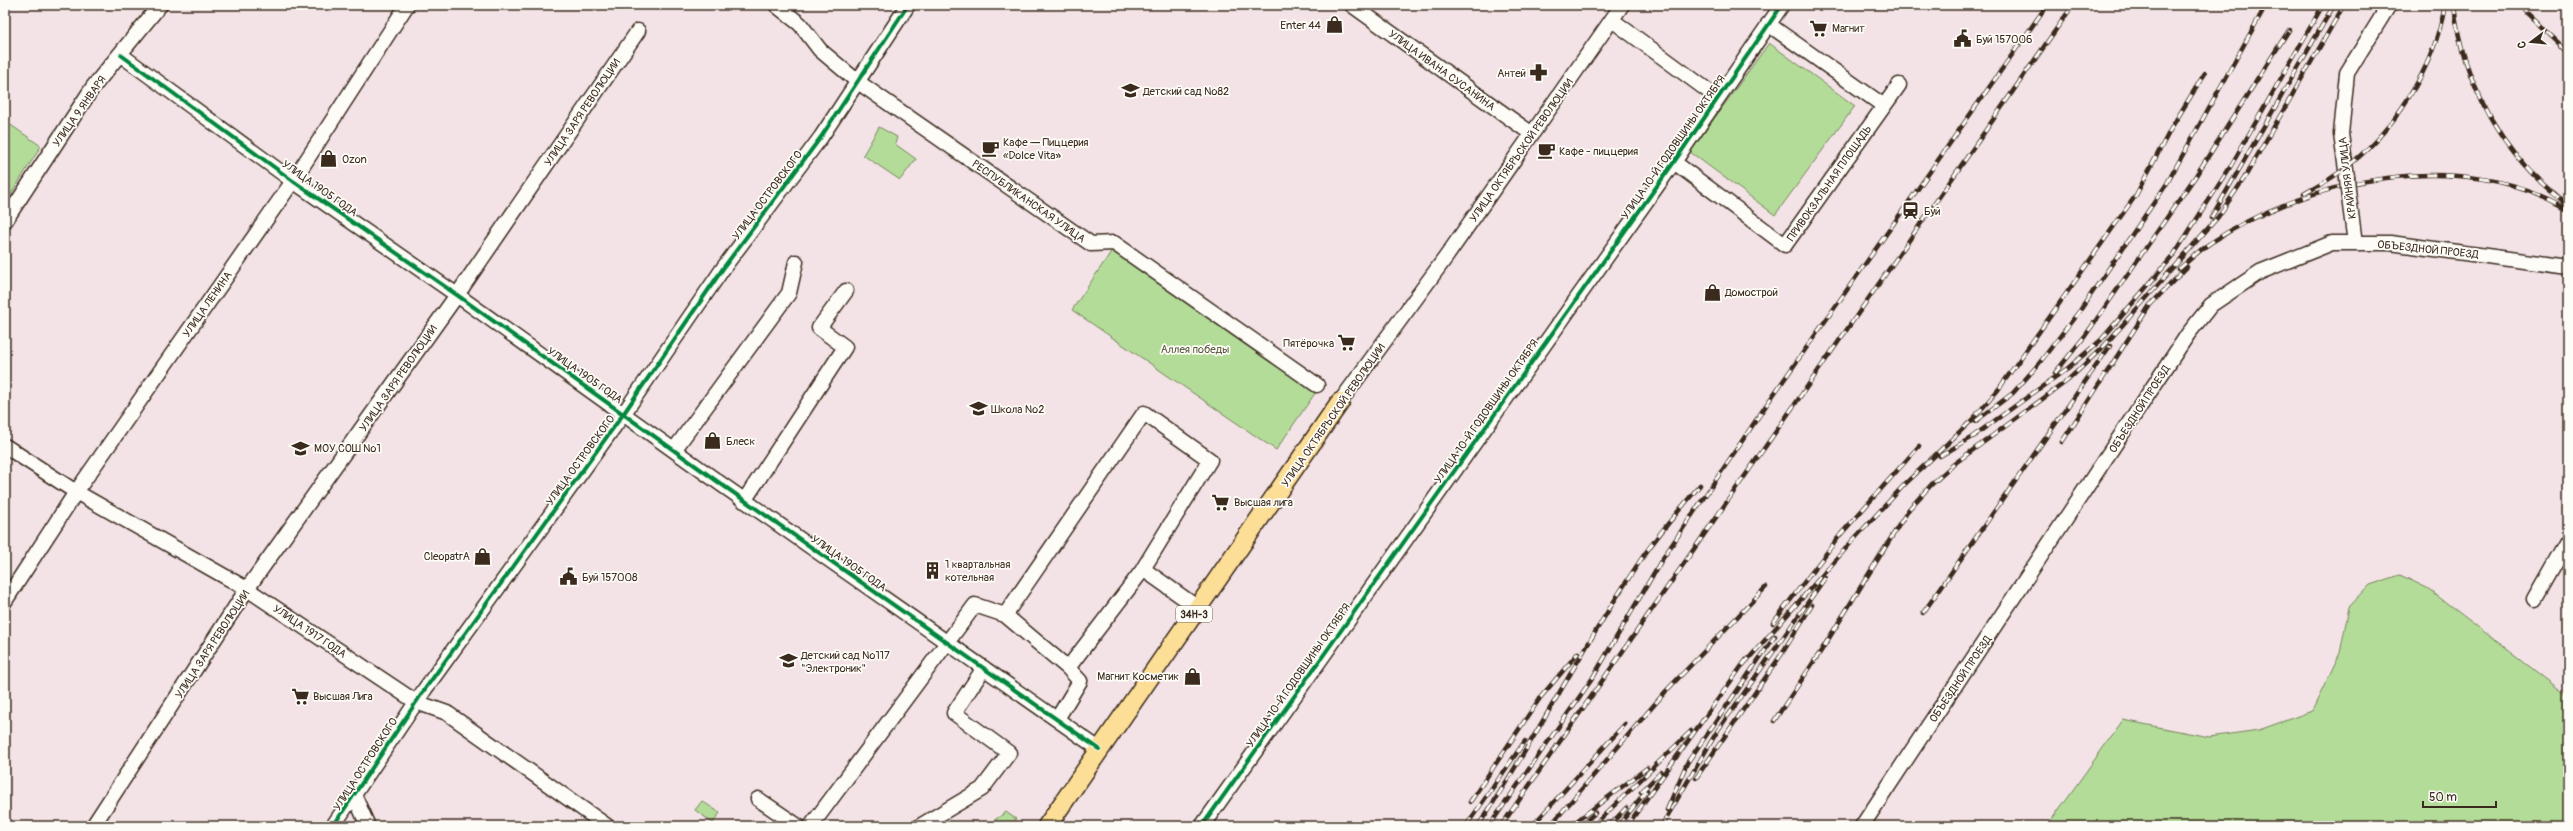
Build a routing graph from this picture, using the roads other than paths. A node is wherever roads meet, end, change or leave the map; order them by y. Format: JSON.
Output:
{"nodes":[{"id":1,"x":160,"y":5,"type":"edge"},
{"id":2,"x":408,"y":5,"type":"edge"},
{"id":3,"x":776,"y":5,"type":"edge"},
{"id":4,"x":908,"y":5,"type":"edge"},
{"id":5,"x":1352,"y":5,"type":"edge"},
{"id":6,"x":1622,"y":5,"type":"edge"},
{"id":7,"x":1782,"y":5,"type":"edge"},
{"id":8,"x":2389,"y":5,"type":"edge"},
{"id":9,"x":1612,"y":20,"type":"junction"},
{"id":10,"x":1768,"y":24,"type":"junction"},
{"id":11,"x":638,"y":31,"type":"dead end"},
{"id":12,"x":121,"y":55,"type":"junction"},
{"id":13,"x":858,"y":82,"type":"junction"},
{"id":14,"x":1899,"y":85,"type":"dead end"},
{"id":15,"x":1718,"y":98,"type":"junction"},
{"id":16,"x":1884,"y":106,"type":"junction"},
{"id":17,"x":1532,"y":134,"type":"junction"},
{"id":18,"x":1674,"y":162,"type":"junction"},
{"id":19,"x":293,"y":181,"type":"junction"},
{"id":20,"x":5,"y":221,"type":"edge"},
{"id":21,"x":2355,"y":243,"type":"junction"},
{"id":22,"x":796,"y":262,"type":"dead end"},
{"id":23,"x":2568,"y":266,"type":"edge"},
{"id":24,"x":846,"y":292,"type":"dead end"},
{"id":25,"x":457,"y":295,"type":"junction"},
{"id":26,"x":1317,"y":385,"type":"dead end"},
{"id":27,"x":1340,"y":402,"type":"joint"},
{"id":28,"x":624,"y":413,"type":"junction"},
{"id":29,"x":5,"y":446,"type":"edge"},
{"id":30,"x":674,"y":450,"type":"junction"},
{"id":31,"x":76,"y":492,"type":"junction"},
{"id":32,"x":744,"y":501,"type":"junction"},
{"id":33,"x":2568,"y":541,"type":"edge"},
{"id":34,"x":1145,"y":567,"type":"junction"},
{"id":35,"x":247,"y":589,"type":"junction"},
{"id":36,"x":2535,"y":599,"type":"dead end"},
{"id":37,"x":5,"y":601,"type":"edge"},
{"id":38,"x":1198,"y":608,"type":"junction"},
{"id":39,"x":1005,"y":615,"type":"junction"},
{"id":40,"x":947,"y":642,"type":"junction"},
{"id":41,"x":984,"y":668,"type":"junction"},
{"id":42,"x":1068,"y":668,"type":"junction"},
{"id":43,"x":416,"y":702,"type":"junction"},
{"id":44,"x":1057,"y":719,"type":"junction"},
{"id":45,"x":1099,"y":748,"type":"junction"},
{"id":46,"x":355,"y":797,"type":"junction"},
{"id":47,"x":758,"y":798,"type":"dead end"},
{"id":48,"x":93,"y":826,"type":"edge"},
{"id":49,"x":334,"y":826,"type":"edge"},
{"id":50,"x":368,"y":826,"type":"edge"},
{"id":51,"x":607,"y":826,"type":"edge"},
{"id":52,"x":798,"y":826,"type":"edge"},
{"id":53,"x":811,"y":826,"type":"edge"},
{"id":54,"x":920,"y":826,"type":"edge"},
{"id":55,"x":1047,"y":826,"type":"edge"},
{"id":56,"x":1202,"y":826,"type":"edge"},
{"id":57,"x":1862,"y":826,"type":"edge"}],
"edges":[{"from":1,"to":12,"type":"street","name":"УЛИЦА 9 ЯНВАРЯ"},
{"from":2,"to":19,"type":"street","name":"УЛИЦА ЛЕНИНА"},
{"from":3,"to":13,"type":"street","name":"РЕСПУБЛИКАНСКАЯ УЛИЦА"},
{"from":4,"to":13,"type":"street","name":"УЛИЦА ОСТРОВСКОГО"},
{"from":5,"to":17,"type":"street","name":"УЛИЦА ИВАНА СУСАНИНА"},
{"from":6,"to":9,"type":"street","name":"УЛИЦА ОКТЯБРЬСКОЙ РЕВОЛЮЦИИ","number":"34Н-3"},
{"from":7,"to":10,"type":"street","name":"УЛИЦА 10-Й ГОДОВЩИНЫ ОКТЯБРЯ"},
{"from":8,"to":21,"type":"street","name":"КРАЙНЯЯ УЛИЦА"},
{"from":9,"to":15,"type":"street"},
{"from":9,"to":17,"type":"street","name":"УЛИЦА ОКТЯБРЬСКОЙ РЕВОЛЮЦИИ","number":"34Н-3"},
{"from":10,"to":15,"type":"street","name":"УЛИЦА 10-Й ГОДОВЩИНЫ ОКТЯБРЯ"},
{"from":10,"to":16,"type":"street"},
{"from":11,"to":25,"type":"street","name":"УЛИЦА ЗАРЯ РЕВОЛЮЦИИ"},
{"from":12,"to":19,"type":"street","name":"УЛИЦА 1905 ГОДА"},
{"from":12,"to":20,"type":"street","name":"УЛИЦА 9 ЯНВАРЯ"},
{"from":13,"to":26,"type":"street","name":"РЕСПУБЛИКАНСКАЯ УЛИЦА"},
{"from":13,"to":28,"type":"street","name":"УЛИЦА ОСТРОВСКОГО"},
{"from":14,"to":16,"type":"street","name":"ПРИВОКЗАЛЬНАЯ ПЛОЩАДЬ"},
{"from":15,"to":18,"type":"street","name":"УЛИЦА 10-Й ГОДОВЩИНЫ ОКТЯБРЯ"},
{"from":16,"to":18,"type":"street","name":"ПРИВОКЗАЛЬНАЯ ПЛОЩАДЬ"},
{"from":17,"to":27,"type":"street","name":"УЛИЦА ОКТЯБРЬСКОЙ РЕВОЛЮЦИИ","number":"34Н-3"},
{"from":18,"to":56,"type":"street","name":"УЛИЦА 10-Й ГОДОВЩИНЫ ОКТЯБРЯ"},
{"from":19,"to":25,"type":"street","name":"УЛИЦА 1905 ГОДА"},
{"from":19,"to":31,"type":"street","name":"УЛИЦА ЛЕНИНА"},
{"from":21,"to":23,"type":"street","name":"ОБЪЕЗДНОЙ ПРОЕЗД"},
{"from":21,"to":57,"type":"street","name":"ОБЪЕЗДНОЙ ПРОЕЗД"},
{"from":22,"to":30,"type":"street"},
{"from":24,"to":32,"type":"street"},
{"from":25,"to":28,"type":"street","name":"УЛИЦА 1905 ГОДА"},
{"from":25,"to":35,"type":"street","name":"УЛИЦА ЗАРЯ РЕВОЛЮЦИИ"},
{"from":27,"to":38,"type":"main road","name":"УЛИЦА ОКТЯБРЬСКОЙ РЕВОЛЮЦИИ","number":"34Н-3"},
{"from":28,"to":30,"type":"street","name":"УЛИЦА 1905 ГОДА"},
{"from":28,"to":43,"type":"street","name":"УЛИЦА ОСТРОВСКОГО"},
{"from":29,"to":31,"type":"street","name":"УЛИЦА 1917 ГОДА"},
{"from":30,"to":32,"type":"street","name":"УЛИЦА 1905 ГОДА"},
{"from":31,"to":35,"type":"street","name":"УЛИЦА 1917 ГОДА"},
{"from":31,"to":37,"type":"street","name":"УЛИЦА ЛЕНИНА"},
{"from":32,"to":40,"type":"street","name":"УЛИЦА 1905 ГОДА"},
{"from":33,"to":36,"type":"street"},
{"from":34,"to":38,"type":"street"},
{"from":34,"to":39,"type":"street"},
{"from":34,"to":42,"type":"street"},
{"from":35,"to":43,"type":"street","name":"УЛИЦА 1917 ГОДА"},
{"from":35,"to":48,"type":"street","name":"УЛИЦА ЗАРЯ РЕВОЛЮЦИИ"},
{"from":38,"to":45,"type":"main road","name":"УЛИЦА ОКТЯБРЬСКОЙ РЕВОЛЮЦИИ","number":"34Н-3"},
{"from":39,"to":40,"type":"street"},
{"from":39,"to":42,"type":"street"},
{"from":40,"to":41,"type":"street","name":"УЛИЦА 1905 ГОДА"},
{"from":40,"to":53,"type":"street"},
{"from":41,"to":44,"type":"street","name":"УЛИЦА 1905 ГОДА"},
{"from":41,"to":54,"type":"street"},
{"from":42,"to":44,"type":"street"},
{"from":43,"to":46,"type":"street","name":"УЛИЦА ОСТРОВСКОГО"},
{"from":43,"to":51,"type":"street","name":"УЛИЦА 1917 ГОДА"},
{"from":44,"to":45,"type":"street","name":"УЛИЦА 1905 ГОДА"},
{"from":45,"to":55,"type":"main road","name":"УЛИЦА ОКТЯБРЬСКОЙ РЕВОЛЮЦИИ","number":"34Н-3"},
{"from":46,"to":49,"type":"street","name":"УЛИЦА ОСТРОВСКОГО"},
{"from":46,"to":50,"type":"street"},
{"from":47,"to":52,"type":"street"}]}
